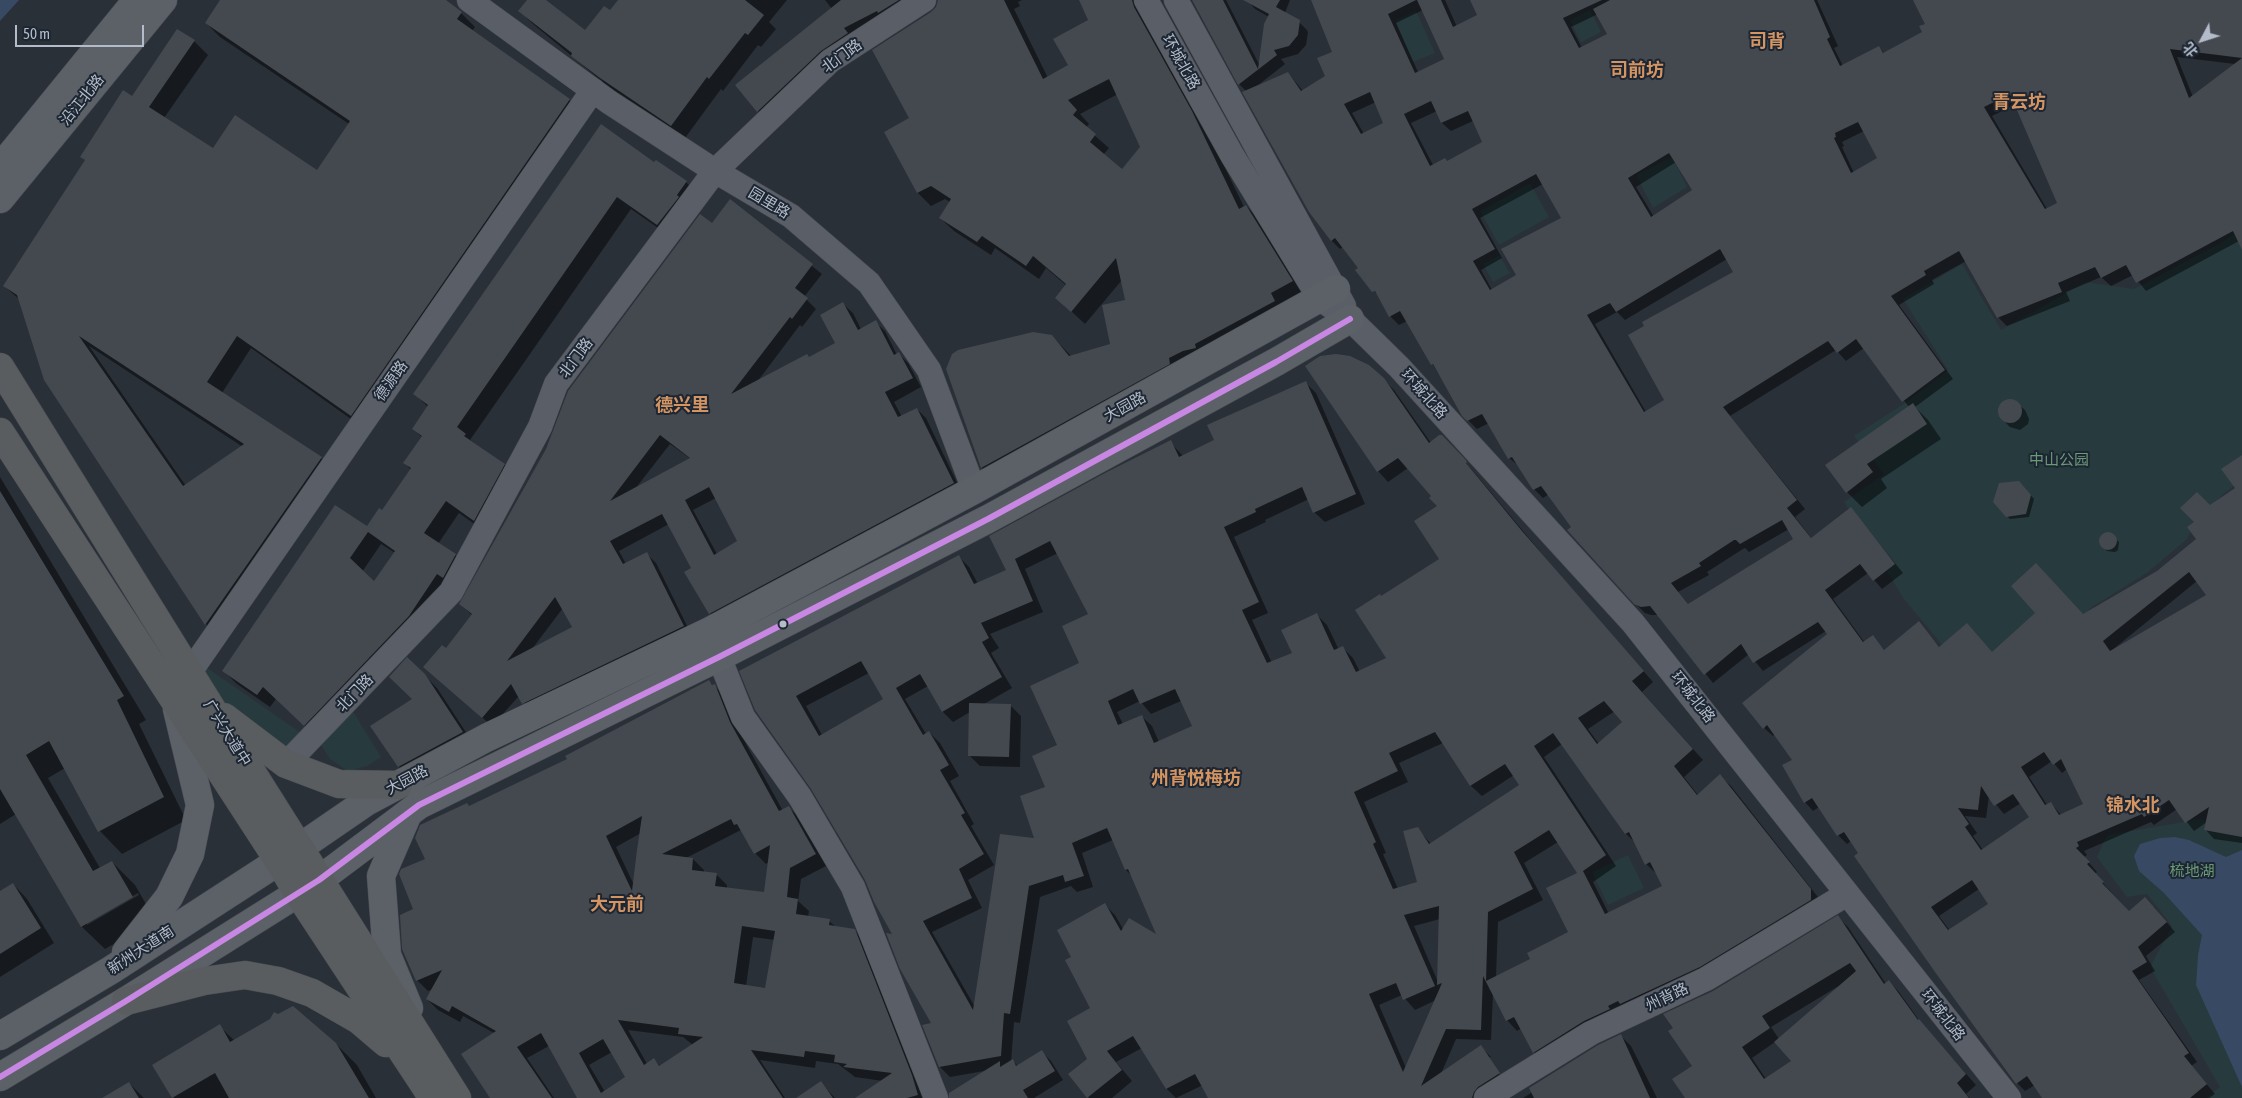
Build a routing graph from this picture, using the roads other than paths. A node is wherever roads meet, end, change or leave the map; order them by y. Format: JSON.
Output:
{"nodes":[{"id":1,"x":137,"y":0,"type":"edge"},
{"id":2,"x":163,"y":0,"type":"edge"},
{"id":3,"x":469,"y":0,"type":"edge"},
{"id":4,"x":924,"y":0,"type":"edge"},
{"id":5,"x":1146,"y":0,"type":"edge"},
{"id":6,"x":1176,"y":0,"type":"edge"},
{"id":7,"x":593,"y":90,"type":"junction"},
{"id":8,"x":715,"y":171,"type":"junction"},
{"id":9,"x":1,"y":194,"type":"edge"},
{"id":10,"x":1328,"y":294,"type":"junction"},
{"id":11,"x":1350,"y":319,"type":"junction"},
{"id":12,"x":0,"y":367,"type":"edge"},
{"id":13,"x":2,"y":437,"type":"edge"},
{"id":14,"x":974,"y":490,"type":"junction"},
{"id":15,"x":719,"y":657,"type":"junction"},
{"id":16,"x":190,"y":672,"type":"junction"},
{"id":17,"x":175,"y":700,"type":"junction"},
{"id":18,"x":210,"y":706,"type":"junction"},
{"id":19,"x":286,"y":764,"type":"junction"},
{"id":20,"x":398,"y":785,"type":"junction"},
{"id":21,"x":408,"y":814,"type":"junction"},
{"id":22,"x":289,"y":854,"type":"junction"},
{"id":23,"x":308,"y":887,"type":"junction"},
{"id":24,"x":1847,"y":894,"type":"junction"},
{"id":25,"x":111,"y":970,"type":"junction"},
{"id":26,"x":126,"y":1001,"type":"junction"},
{"id":27,"x":0,"y":1036,"type":"edge"},
{"id":28,"x":419,"y":1058,"type":"junction"},
{"id":29,"x":0,"y":1077,"type":"edge"},
{"id":30,"x":433,"y":1098,"type":"edge"},
{"id":31,"x":457,"y":1098,"type":"edge"},
{"id":32,"x":936,"y":1098,"type":"edge"},
{"id":33,"x":1486,"y":1098,"type":"edge"},
{"id":34,"x":2009,"y":1098,"type":"edge"}],
"edges":[{"from":1,"to":9,"type":"main road","name":"沿江北路"},
{"from":2,"to":9,"type":"main road","name":"沿江北路"},
{"from":3,"to":7,"type":"street","name":"园里路"},
{"from":4,"to":8,"type":"street","name":"北门路"},
{"from":5,"to":10,"type":"street","name":"环城北路"},
{"from":6,"to":10,"type":"street","name":"环城北路"},
{"from":7,"to":8,"type":"street","name":"园里路"},
{"from":7,"to":16,"type":"street","name":"德源路"},
{"from":8,"to":14,"type":"street","name":"园里路"},
{"from":8,"to":19,"type":"street","name":"北门路"},
{"from":10,"to":11,"type":"street","name":"环城北路"},
{"from":10,"to":14,"type":"main road","name":"大园路"},
{"from":11,"to":15,"type":"main road","name":"大园路"},
{"from":11,"to":24,"type":"street","name":"环城北路"},
{"from":12,"to":16,"type":"highway","name":"广兴大道中"},
{"from":13,"to":17,"type":"highway","name":"广兴大道中"},
{"from":14,"to":20,"type":"main road","name":"大园路"},
{"from":15,"to":21,"type":"main road","name":"大园路"},
{"from":15,"to":32,"type":"street"},
{"from":16,"to":18,"type":"highway","name":"广兴大道中"},
{"from":17,"to":22,"type":"highway","name":"广兴大道中"},
{"from":17,"to":25,"type":"main road"},
{"from":18,"to":19,"type":"highway"},
{"from":18,"to":22,"type":"highway","name":"广兴大道中"},
{"from":19,"to":20,"type":"highway"},
{"from":20,"to":22,"type":"main road","name":"大园路"},
{"from":21,"to":23,"type":"main road","name":"大园路"},
{"from":21,"to":28,"type":"main road"},
{"from":22,"to":23,"type":"highway","name":"广兴大道中"},
{"from":22,"to":25,"type":"main road","name":"新州大道南"},
{"from":23,"to":26,"type":"main road"},
{"from":23,"to":28,"type":"highway","name":"广兴大道中"},
{"from":24,"to":33,"type":"street","name":"州背路"},
{"from":24,"to":34,"type":"street","name":"环城北路"},
{"from":25,"to":27,"type":"main road","name":"新州大道南"},
{"from":26,"to":28,"type":"highway"},
{"from":26,"to":29,"type":"main road"},
{"from":28,"to":30,"type":"highway","name":"广兴大道中"},
{"from":28,"to":31,"type":"highway","name":"广兴大道中"}]}
